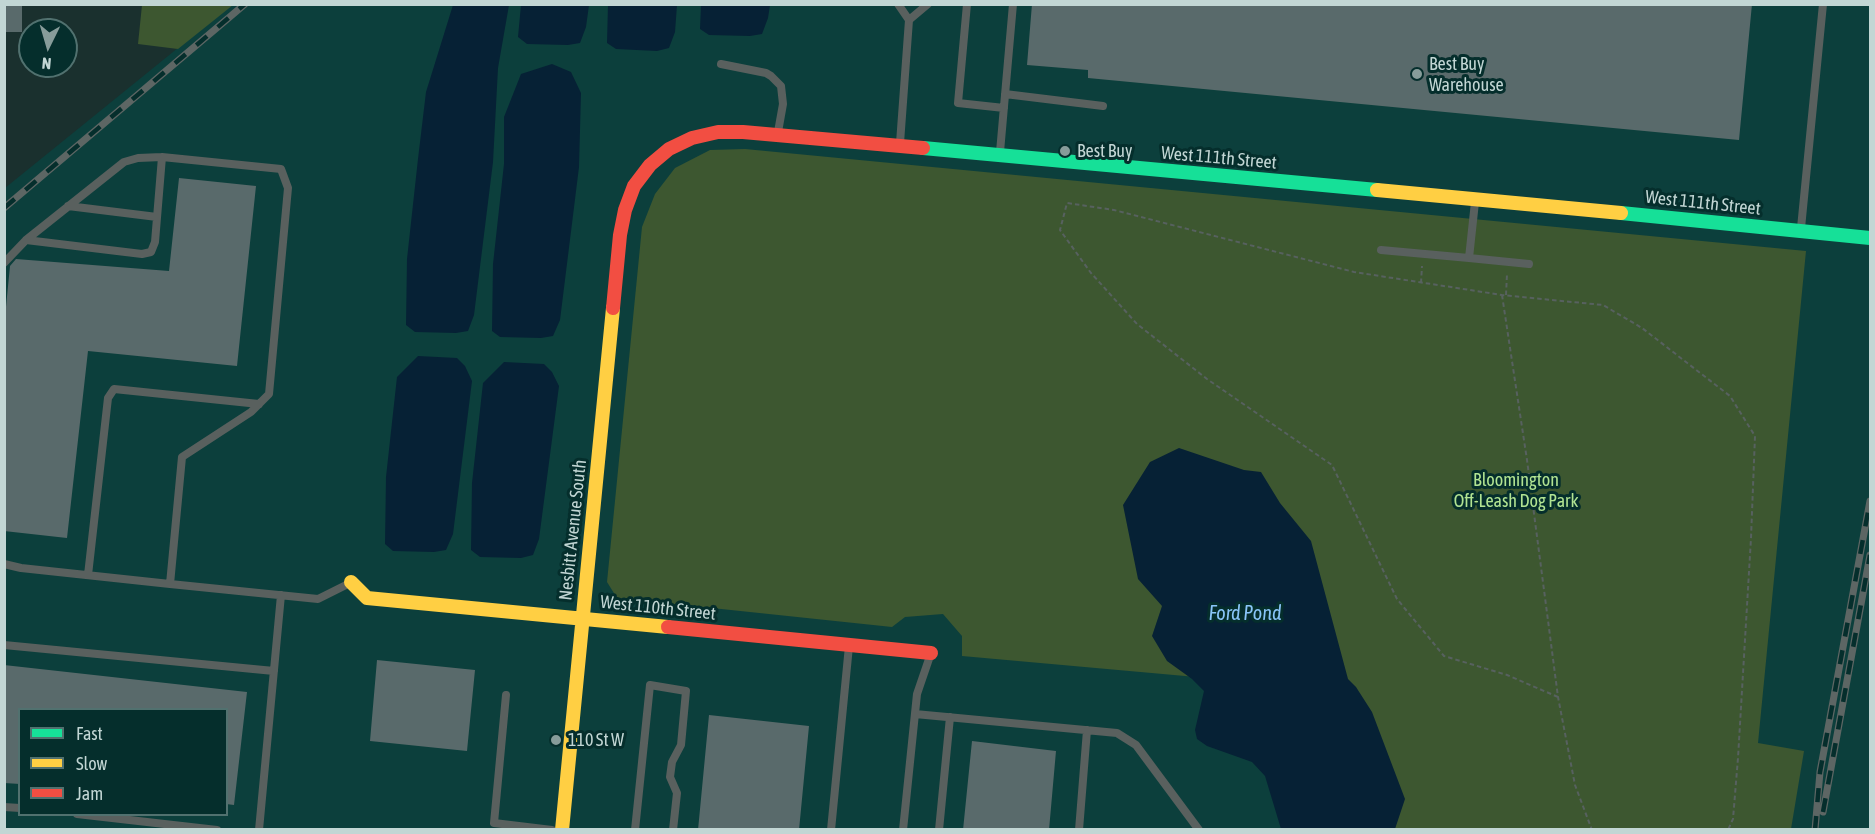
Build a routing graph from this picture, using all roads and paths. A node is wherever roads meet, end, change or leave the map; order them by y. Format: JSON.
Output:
{"nodes":[{"id":1,"x":898,"y":4,"type":"edge"},
{"id":2,"x":928,"y":4,"type":"edge"},
{"id":3,"x":967,"y":4,"type":"edge"},
{"id":4,"x":1013,"y":4,"type":"edge"},
{"id":5,"x":1823,"y":4,"type":"edge"},
{"id":6,"x":909,"y":20,"type":"junction"},
{"id":7,"x":721,"y":64,"type":"dead end"},
{"id":8,"x":1005,"y":94,"type":"junction"},
{"id":9,"x":1103,"y":106,"type":"dead end"},
{"id":10,"x":1004,"y":108,"type":"junction"},
{"id":11,"x":778,"y":135,"type":"junction"},
{"id":12,"x":899,"y":146,"type":"junction"},
{"id":13,"x":1000,"y":156,"type":"junction"},
{"id":14,"x":162,"y":157,"type":"junction"},
{"id":15,"x":1475,"y":199,"type":"junction"},
{"id":16,"x":68,"y":206,"type":"junction"},
{"id":17,"x":157,"y":218,"type":"junction"},
{"id":18,"x":1800,"y":231,"type":"junction"},
{"id":19,"x":620,"y":235,"type":"joint"},
{"id":20,"x":1870,"y":238,"type":"edge"},
{"id":21,"x":26,"y":240,"type":"junction"},
{"id":22,"x":1381,"y":250,"type":"dead end"},
{"id":23,"x":1423,"y":254,"type":"junction"},
{"id":24,"x":1469,"y":258,"type":"junction"},
{"id":25,"x":1508,"y":262,"type":"junction"},
{"id":26,"x":4,"y":263,"type":"edge"},
{"id":27,"x":1529,"y":264,"type":"dead end"},
{"id":28,"x":1421,"y":283,"type":"junction"},
{"id":29,"x":1504,"y":295,"type":"junction"},
{"id":30,"x":259,"y":404,"type":"junction"},
{"id":31,"x":4,"y":564,"type":"edge"},
{"id":32,"x":88,"y":575,"type":"junction"},
{"id":33,"x":351,"y":582,"type":"joint"},
{"id":34,"x":170,"y":584,"type":"junction"},
{"id":35,"x":281,"y":595,"type":"junction"},
{"id":36,"x":582,"y":619,"type":"junction"},
{"id":37,"x":4,"y":645,"type":"edge"},
{"id":38,"x":849,"y":645,"type":"junction"},
{"id":39,"x":931,"y":653,"type":"joint"},
{"id":40,"x":274,"y":671,"type":"junction"},
{"id":41,"x":506,"y":695,"type":"dead end"},
{"id":42,"x":1558,"y":697,"type":"junction"},
{"id":43,"x":915,"y":714,"type":"junction"},
{"id":44,"x":950,"y":717,"type":"junction"},
{"id":45,"x":1087,"y":730,"type":"junction"},
{"id":46,"x":94,"y":816,"type":"edge"},
{"id":47,"x":217,"y":830,"type":"edge"},
{"id":48,"x":259,"y":830,"type":"edge"},
{"id":49,"x":552,"y":830,"type":"edge"},
{"id":50,"x":561,"y":830,"type":"edge"},
{"id":51,"x":635,"y":830,"type":"edge"},
{"id":52,"x":673,"y":830,"type":"edge"},
{"id":53,"x":831,"y":830,"type":"edge"},
{"id":54,"x":903,"y":830,"type":"edge"},
{"id":55,"x":939,"y":830,"type":"edge"},
{"id":56,"x":1079,"y":830,"type":"edge"},
{"id":57,"x":1198,"y":830,"type":"edge"},
{"id":58,"x":1592,"y":830,"type":"edge"},
{"id":59,"x":1728,"y":830,"type":"edge"}],
"edges":[{"from":1,"to":6,"type":"lane"},
{"from":2,"to":6,"type":"lane"},
{"from":3,"to":10,"type":"lane"},
{"from":4,"to":8,"type":"lane"},
{"from":5,"to":18,"type":"lane"},
{"from":6,"to":12,"type":"lane"},
{"from":7,"to":11,"type":"lane"},
{"from":8,"to":9,"type":"lane"},
{"from":8,"to":10,"type":"lane"},
{"from":10,"to":13,"type":"lane"},
{"from":11,"to":12,"type":"street","name":"West 111th Street"},
{"from":11,"to":19,"type":"street","name":"West 111th Street"},
{"from":12,"to":13,"type":"street","name":"West 111th Street"},
{"from":13,"to":15,"type":"street","name":"West 111th Street"},
{"from":14,"to":16,"type":"lane"},
{"from":14,"to":17,"type":"lane"},
{"from":14,"to":30,"type":"lane"},
{"from":15,"to":18,"type":"street","name":"West 111th Street"},
{"from":15,"to":24,"type":"lane"},
{"from":16,"to":17,"type":"lane"},
{"from":16,"to":21,"type":"lane"},
{"from":17,"to":21,"type":"lane"},
{"from":18,"to":20,"type":"street","name":"West 111th Street"},
{"from":19,"to":36,"type":"street","name":"Nesbitt Avenue South"},
{"from":21,"to":26,"type":"lane"},
{"from":22,"to":23,"type":"lane"},
{"from":23,"to":24,"type":"lane"},
{"from":23,"to":28,"type":"path"},
{"from":24,"to":25,"type":"lane"},
{"from":25,"to":27,"type":"lane"},
{"from":25,"to":29,"type":"path"},
{"from":28,"to":29,"type":"path"},
{"from":28,"to":42,"type":"path"},
{"from":29,"to":42,"type":"path"},
{"from":29,"to":59,"type":"path"},
{"from":30,"to":32,"type":"lane"},
{"from":30,"to":34,"type":"lane"},
{"from":31,"to":32,"type":"lane"},
{"from":32,"to":34,"type":"lane"},
{"from":33,"to":35,"type":"lane"},
{"from":33,"to":36,"type":"street","name":"West 110th Street"},
{"from":34,"to":35,"type":"lane"},
{"from":35,"to":40,"type":"lane"},
{"from":36,"to":38,"type":"street","name":"West 110th Street"},
{"from":36,"to":50,"type":"street","name":"Nesbitt Avenue South"},
{"from":37,"to":40,"type":"lane"},
{"from":38,"to":39,"type":"street","name":"West 110th Street"},
{"from":38,"to":53,"type":"lane"},
{"from":39,"to":43,"type":"lane"},
{"from":40,"to":48,"type":"lane"},
{"from":41,"to":49,"type":"lane"},
{"from":42,"to":58,"type":"path"},
{"from":43,"to":44,"type":"lane"},
{"from":43,"to":54,"type":"lane"},
{"from":44,"to":45,"type":"lane"},
{"from":44,"to":55,"type":"lane"},
{"from":45,"to":56,"type":"lane"},
{"from":45,"to":57,"type":"lane"},
{"from":46,"to":47,"type":"lane"},
{"from":51,"to":52,"type":"lane"}]}
